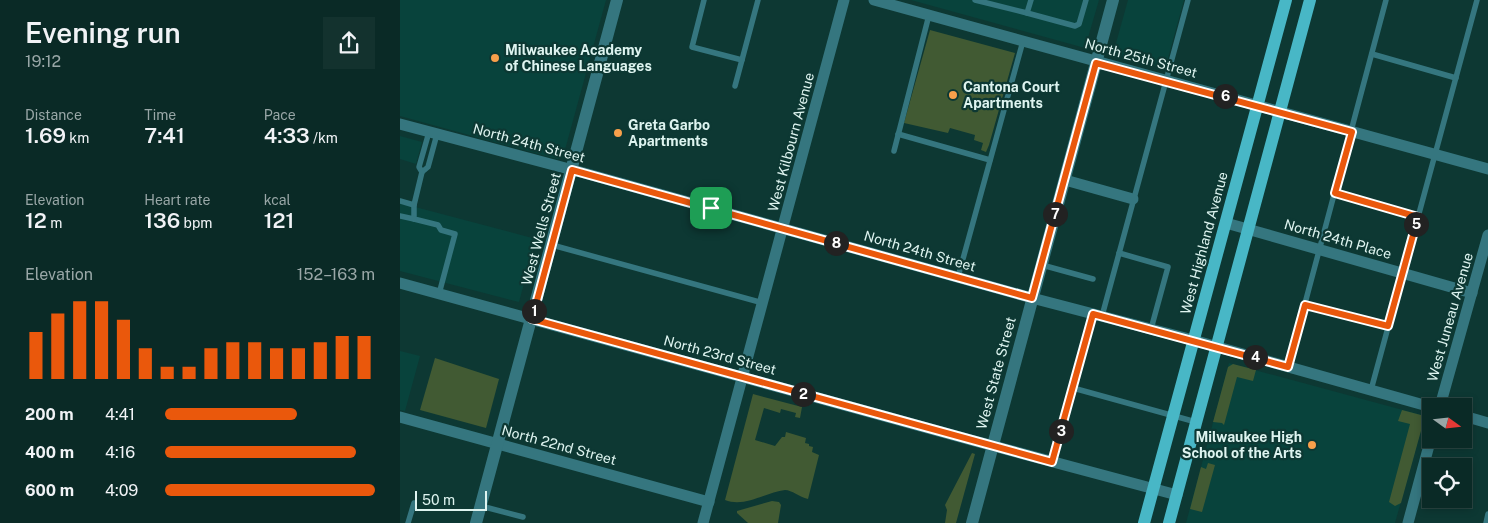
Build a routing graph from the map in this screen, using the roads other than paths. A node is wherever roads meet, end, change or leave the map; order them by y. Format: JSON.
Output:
{"nodes":[{"id":1,"x":617,"y":0,"type":"edge"},
{"id":2,"x":704,"y":0,"type":"edge"},
{"id":3,"x":758,"y":0,"type":"edge"},
{"id":4,"x":844,"y":0,"type":"edge"},
{"id":5,"x":874,"y":0,"type":"edge"},
{"id":6,"x":975,"y":0,"type":"edge"},
{"id":7,"x":1031,"y":0,"type":"edge"},
{"id":8,"x":1086,"y":0,"type":"edge"},
{"id":9,"x":1113,"y":0,"type":"edge"},
{"id":10,"x":1188,"y":0,"type":"edge"},
{"id":11,"x":1286,"y":0,"type":"edge"},
{"id":12,"x":1310,"y":0,"type":"edge"},
{"id":13,"x":1386,"y":0,"type":"edge"},
{"id":14,"x":1476,"y":0,"type":"edge"},
{"id":15,"x":1027,"y":14,"type":"junction"},
{"id":16,"x":929,"y":15,"type":"junction"},
{"id":17,"x":1023,"y":41,"type":"junction"},
{"id":18,"x":1372,"y":54,"type":"junction"},
{"id":19,"x":742,"y":60,"type":"junction"},
{"id":20,"x":1096,"y":63,"type":"junction"},
{"id":21,"x":1456,"y":78,"type":"junction"},
{"id":22,"x":1166,"y":80,"type":"junction"},
{"id":23,"x":735,"y":86,"type":"dead end"},
{"id":24,"x":1257,"y":105,"type":"junction"},
{"id":25,"x":1280,"y":112,"type":"junction"},
{"id":26,"x":400,"y":124,"type":"edge"},
{"id":27,"x":1352,"y":132,"type":"junction"},
{"id":28,"x":433,"y":133,"type":"junction"},
{"id":29,"x":898,"y":134,"type":"junction"},
{"id":30,"x":894,"y":151,"type":"dead end"},
{"id":31,"x":1436,"y":155,"type":"junction"},
{"id":32,"x":990,"y":160,"type":"junction"},
{"id":33,"x":1488,"y":169,"type":"edge"},
{"id":34,"x":572,"y":170,"type":"junction"},
{"id":35,"x":1065,"y":180,"type":"junction"},
{"id":36,"x":1335,"y":193,"type":"junction"},
{"id":37,"x":1134,"y":199,"type":"junction"},
{"id":38,"x":400,"y":201,"type":"edge"},
{"id":39,"x":414,"y":205,"type":"junction"},
{"id":40,"x":400,"y":216,"type":"edge"},
{"id":41,"x":1418,"y":217,"type":"junction"},
{"id":42,"x":414,"y":219,"type":"junction"},
{"id":43,"x":1226,"y":223,"type":"junction"},
{"id":44,"x":783,"y":228,"type":"junction"},
{"id":45,"x":1248,"y":230,"type":"junction"},
{"id":46,"x":1488,"y":235,"type":"edge"},
{"id":47,"x":552,"y":245,"type":"junction"},
{"id":48,"x":1319,"y":250,"type":"junction"},
{"id":49,"x":1119,"y":253,"type":"junction"},
{"id":50,"x":1041,"y":265,"type":"junction"},
{"id":51,"x":1484,"y":269,"type":"edge"},
{"id":52,"x":1402,"y":273,"type":"junction"},
{"id":53,"x":958,"y":277,"type":"junction"},
{"id":54,"x":1093,"y":279,"type":"dead end"},
{"id":55,"x":400,"y":283,"type":"edge"},
{"id":56,"x":1472,"y":293,"type":"junction"},
{"id":57,"x":439,"y":294,"type":"junction"},
{"id":58,"x":1032,"y":298,"type":"junction"},
{"id":59,"x":763,"y":303,"type":"junction"},
{"id":60,"x":1305,"y":305,"type":"junction"},
{"id":61,"x":1098,"y":315,"type":"junction"},
{"id":62,"x":532,"y":319,"type":"junction"},
{"id":63,"x":1388,"y":326,"type":"junction"},
{"id":64,"x":1151,"y":328,"type":"junction"},
{"id":65,"x":1193,"y":340,"type":"junction"},
{"id":66,"x":1217,"y":346,"type":"junction"},
{"id":67,"x":1288,"y":367,"type":"junction"},
{"id":68,"x":743,"y":377,"type":"junction"},
{"id":69,"x":1073,"y":388,"type":"junction"},
{"id":70,"x":1371,"y":390,"type":"junction"},
{"id":71,"x":1442,"y":398,"type":"edge"},
{"id":72,"x":1422,"y":404,"type":"edge"},
{"id":73,"x":1173,"y":415,"type":"junction"},
{"id":74,"x":400,"y":418,"type":"edge"},
{"id":75,"x":1472,"y":418,"type":"edge"},
{"id":76,"x":1197,"y":422,"type":"junction"},
{"id":77,"x":1488,"y":423,"type":"edge"},
{"id":78,"x":498,"y":444,"type":"junction"},
{"id":79,"x":992,"y":446,"type":"junction"},
{"id":80,"x":1428,"y":448,"type":"edge"},
{"id":81,"x":1052,"y":462,"type":"junction"},
{"id":82,"x":1153,"y":488,"type":"junction"},
{"id":83,"x":1177,"y":495,"type":"junction"},
{"id":84,"x":709,"y":502,"type":"junction"},
{"id":85,"x":414,"y":503,"type":"dead end"},
{"id":86,"x":480,"y":506,"type":"junction"},
{"id":87,"x":1488,"y":514,"type":"edge"},
{"id":88,"x":522,"y":517,"type":"dead end"},
{"id":89,"x":408,"y":523,"type":"edge"},
{"id":90,"x":476,"y":523,"type":"edge"},
{"id":91,"x":704,"y":523,"type":"edge"},
{"id":92,"x":972,"y":523,"type":"edge"},
{"id":93,"x":1144,"y":523,"type":"edge"},
{"id":94,"x":1169,"y":523,"type":"edge"},
{"id":95,"x":1408,"y":523,"type":"edge"},
{"id":96,"x":1486,"y":523,"type":"edge"}],
"edges":[{"from":1,"to":34,"type":"street","name":"West Wells Street"},
{"from":2,"to":19,"type":"lane"},
{"from":3,"to":19,"type":"lane"},
{"from":4,"to":44,"type":"street","name":"West Kilbourn Avenue"},
{"from":5,"to":16,"type":"street","name":"North 25th Street"},
{"from":6,"to":15,"type":"lane"},
{"from":7,"to":15,"type":"lane"},
{"from":8,"to":15,"type":"lane"},
{"from":9,"to":20,"type":"street","name":"West State Street"},
{"from":10,"to":22,"type":"lane"},
{"from":11,"to":24,"type":"main road","name":"West Highland Avenue"},
{"from":12,"to":25,"type":"main road"},
{"from":13,"to":18,"type":"lane"},
{"from":14,"to":21,"type":"lane"},
{"from":16,"to":17,"type":"street","name":"North 25th Street"},
{"from":16,"to":29,"type":"lane"},
{"from":17,"to":20,"type":"street","name":"North 25th Street"},
{"from":17,"to":32,"type":"lane"},
{"from":18,"to":21,"type":"lane"},
{"from":18,"to":27,"type":"lane"},
{"from":19,"to":23,"type":"lane"},
{"from":20,"to":22,"type":"street","name":"North 25th Street"},
{"from":20,"to":35,"type":"street","name":"West State Street"},
{"from":21,"to":31,"type":"lane"},
{"from":22,"to":24,"type":"street","name":"North 25th Street"},
{"from":22,"to":37,"type":"lane"},
{"from":24,"to":25,"type":"street","name":"North 25th Street"},
{"from":24,"to":43,"type":"main road","name":"West Highland Avenue"},
{"from":25,"to":27,"type":"street","name":"North 25th Street"},
{"from":25,"to":45,"type":"main road"},
{"from":26,"to":28,"type":"street","name":"North 24th Street"},
{"from":27,"to":31,"type":"street","name":"North 25th Street"},
{"from":27,"to":36,"type":"lane"},
{"from":28,"to":34,"type":"street","name":"North 24th Street"},
{"from":28,"to":39,"type":"lane"},
{"from":29,"to":30,"type":"lane"},
{"from":29,"to":32,"type":"lane"},
{"from":31,"to":33,"type":"street","name":"North 25th Street"},
{"from":31,"to":41,"type":"lane"},
{"from":32,"to":53,"type":"lane"},
{"from":34,"to":44,"type":"street","name":"North 24th Street"},
{"from":34,"to":47,"type":"street","name":"West Wells Street"},
{"from":35,"to":37,"type":"street"},
{"from":35,"to":50,"type":"street","name":"West State Street"},
{"from":36,"to":41,"type":"lane"},
{"from":36,"to":48,"type":"lane"},
{"from":37,"to":49,"type":"lane"},
{"from":38,"to":39,"type":"lane"},
{"from":39,"to":42,"type":"lane"},
{"from":40,"to":42,"type":"lane"},
{"from":41,"to":52,"type":"lane"},
{"from":42,"to":57,"type":"lane"},
{"from":43,"to":45,"type":"street","name":"North 24th Place"},
{"from":43,"to":65,"type":"main road","name":"West Highland Avenue"},
{"from":44,"to":53,"type":"street","name":"North 24th Street"},
{"from":44,"to":59,"type":"street","name":"West Kilbourn Avenue"},
{"from":45,"to":48,"type":"street","name":"North 24th Place"},
{"from":45,"to":66,"type":"main road"},
{"from":46,"to":51,"type":"street","name":"West Juneau Avenue"},
{"from":47,"to":59,"type":"lane"},
{"from":47,"to":62,"type":"street","name":"West Wells Street"},
{"from":48,"to":52,"type":"street","name":"North 24th Place"},
{"from":48,"to":60,"type":"lane"},
{"from":49,"to":61,"type":"lane"},
{"from":49,"to":64,"type":"lane"},
{"from":50,"to":54,"type":"lane"},
{"from":50,"to":58,"type":"street","name":"West State Street"},
{"from":51,"to":56,"type":"street","name":"West Juneau Avenue"},
{"from":52,"to":56,"type":"street","name":"North 24th Place"},
{"from":52,"to":63,"type":"lane"},
{"from":53,"to":58,"type":"street","name":"North 24th Street"},
{"from":55,"to":57,"type":"street","name":"North 23rd Street"},
{"from":56,"to":71,"type":"street","name":"West Juneau Avenue"},
{"from":57,"to":62,"type":"street","name":"North 23rd Street"},
{"from":58,"to":61,"type":"street","name":"North 24th Street"},
{"from":58,"to":79,"type":"street","name":"West State Street"},
{"from":59,"to":68,"type":"street","name":"West Kilbourn Avenue"},
{"from":60,"to":63,"type":"lane"},
{"from":60,"to":67,"type":"lane"},
{"from":61,"to":64,"type":"street","name":"North 24th Street"},
{"from":61,"to":69,"type":"lane"},
{"from":62,"to":68,"type":"street","name":"North 23rd Street"},
{"from":62,"to":78,"type":"street","name":"West Wells Street"},
{"from":63,"to":70,"type":"lane"},
{"from":64,"to":65,"type":"street","name":"North 24th Street"},
{"from":65,"to":66,"type":"street","name":"North 24th Street"},
{"from":65,"to":73,"type":"main road","name":"West Highland Avenue"},
{"from":66,"to":67,"type":"street","name":"North 24th Street"},
{"from":66,"to":76,"type":"main road"},
{"from":67,"to":70,"type":"street","name":"North 24th Street"},
{"from":68,"to":79,"type":"street","name":"North 23rd Street"},
{"from":68,"to":84,"type":"street","name":"West Kilbourn Avenue"},
{"from":69,"to":73,"type":"lane"},
{"from":69,"to":81,"type":"lane"},
{"from":70,"to":72,"type":"street","name":"North 24th Street"},
{"from":73,"to":76,"type":"lane"},
{"from":73,"to":82,"type":"main road","name":"West Highland Avenue"},
{"from":74,"to":78,"type":"street","name":"North 22nd Street"},
{"from":75,"to":77,"type":"street"},
{"from":76,"to":83,"type":"main road"},
{"from":78,"to":84,"type":"street","name":"North 22nd Street"},
{"from":78,"to":86,"type":"street","name":"West Wells Street"},
{"from":79,"to":81,"type":"street","name":"North 23rd Street"},
{"from":79,"to":92,"type":"street","name":"West State Street"},
{"from":80,"to":95,"type":"street"},
{"from":81,"to":82,"type":"street","name":"North 23rd Street"},
{"from":82,"to":83,"type":"street","name":"North 23rd Street"},
{"from":82,"to":93,"type":"main road","name":"West Highland Avenue"},
{"from":83,"to":94,"type":"main road"},
{"from":84,"to":91,"type":"street","name":"West Kilbourn Avenue"},
{"from":85,"to":89,"type":"lane"},
{"from":86,"to":88,"type":"lane"},
{"from":86,"to":90,"type":"street","name":"West Wells Street"},
{"from":87,"to":96,"type":"lane"}]}
